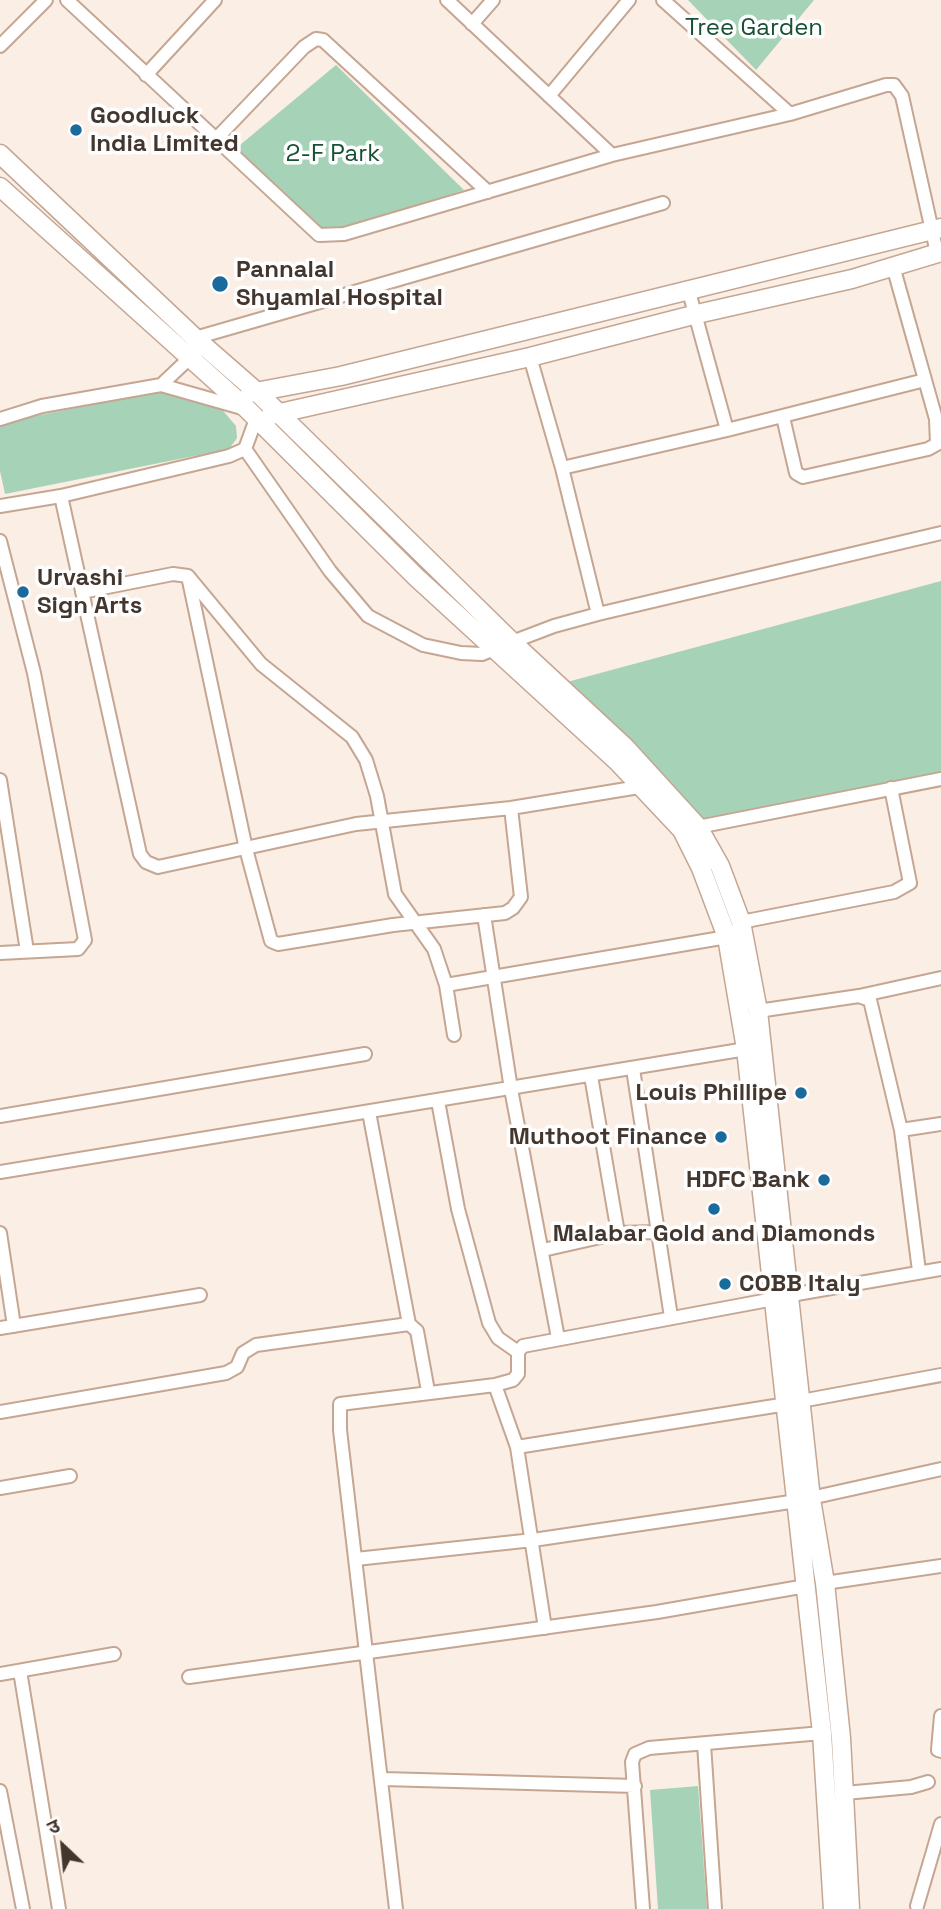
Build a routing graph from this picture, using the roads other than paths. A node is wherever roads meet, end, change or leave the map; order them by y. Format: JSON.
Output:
{"nodes":[{"id":1,"x":46,"y":0,"type":"edge"},
{"id":2,"x":67,"y":0,"type":"edge"},
{"id":3,"x":215,"y":0,"type":"edge"},
{"id":4,"x":447,"y":0,"type":"edge"},
{"id":5,"x":493,"y":0,"type":"edge"},
{"id":6,"x":629,"y":0,"type":"edge"},
{"id":7,"x":663,"y":0,"type":"edge"},
{"id":8,"x":472,"y":24,"type":"junction"},
{"id":9,"x":0,"y":46,"type":"edge"},
{"id":10,"x":146,"y":75,"type":"junction"},
{"id":11,"x":549,"y":96,"type":"junction"},
{"id":12,"x":790,"y":114,"type":"junction"},
{"id":13,"x":215,"y":140,"type":"junction"},
{"id":14,"x":0,"y":154,"type":"edge"},
{"id":15,"x":612,"y":155,"type":"junction"},
{"id":16,"x":0,"y":187,"type":"edge"},
{"id":17,"x":488,"y":192,"type":"junction"},
{"id":18,"x":663,"y":202,"type":"dead end"},
{"id":19,"x":936,"y":230,"type":"edge"},
{"id":20,"x":939,"y":253,"type":"edge"},
{"id":21,"x":893,"y":266,"type":"junction"},
{"id":22,"x":689,"y":292,"type":"junction"},
{"id":23,"x":696,"y":314,"type":"junction"},
{"id":24,"x":199,"y":342,"type":"junction"},
{"id":25,"x":530,"y":357,"type":"junction"},
{"id":26,"x":189,"y":359,"type":"junction"},
{"id":27,"x":925,"y":380,"type":"junction"},
{"id":28,"x":161,"y":385,"type":"junction"},
{"id":29,"x":258,"y":393,"type":"junction"},
{"id":30,"x":230,"y":395,"type":"junction"},
{"id":31,"x":280,"y":413,"type":"junction"},
{"id":32,"x":251,"y":414,"type":"junction"},
{"id":33,"x":783,"y":417,"type":"junction"},
{"id":34,"x":0,"y":419,"type":"edge"},
{"id":35,"x":727,"y":430,"type":"junction"},
{"id":36,"x":245,"y":449,"type":"junction"},
{"id":37,"x":562,"y":468,"type":"junction"},
{"id":38,"x":61,"y":496,"type":"junction"},
{"id":39,"x":0,"y":506,"type":"edge"},
{"id":40,"x":941,"y":533,"type":"edge"},
{"id":41,"x":0,"y":541,"type":"edge"},
{"id":42,"x":188,"y":576,"type":"junction"},
{"id":43,"x":82,"y":592,"type":"junction"},
{"id":44,"x":598,"y":614,"type":"junction"},
{"id":45,"x":512,"y":642,"type":"junction"},
{"id":46,"x":494,"y":649,"type":"junction"},
{"id":47,"x":941,"y":779,"type":"edge"},
{"id":48,"x":0,"y":780,"type":"edge"},
{"id":49,"x":649,"y":782,"type":"junction"},
{"id":50,"x":891,"y":788,"type":"junction"},
{"id":51,"x":511,"y":808,"type":"junction"},
{"id":52,"x":380,"y":822,"type":"junction"},
{"id":53,"x":698,"y":827,"type":"junction"},
{"id":54,"x":246,"y":849,"type":"junction"},
{"id":55,"x":484,"y":915,"type":"junction"},
{"id":56,"x":741,"y":922,"type":"junction"},
{"id":57,"x":416,"y":925,"type":"junction"},
{"id":58,"x":727,"y":937,"type":"junction"},
{"id":59,"x":27,"y":951,"type":"junction"},
{"id":60,"x":0,"y":953,"type":"edge"},
{"id":61,"x":494,"y":977,"type":"junction"},
{"id":62,"x":941,"y":978,"type":"edge"},
{"id":63,"x":446,"y":985,"type":"junction"},
{"id":64,"x":859,"y":996,"type":"junction"},
{"id":65,"x":758,"y":1011,"type":"junction"},
{"id":66,"x":454,"y":1035,"type":"dead end"},
{"id":67,"x":747,"y":1049,"type":"junction"},
{"id":68,"x":365,"y":1054,"type":"dead end"},
{"id":69,"x":633,"y":1069,"type":"junction"},
{"id":70,"x":591,"y":1076,"type":"junction"},
{"id":71,"x":511,"y":1089,"type":"junction"},
{"id":72,"x":438,"y":1101,"type":"junction"},
{"id":73,"x":369,"y":1112,"type":"junction"},
{"id":74,"x":0,"y":1116,"type":"edge"},
{"id":75,"x":941,"y":1124,"type":"edge"},
{"id":76,"x":901,"y":1130,"type":"junction"},
{"id":77,"x":0,"y":1172,"type":"edge"},
{"id":78,"x":656,"y":1231,"type":"junction"},
{"id":79,"x":0,"y":1233,"type":"edge"},
{"id":80,"x":618,"y":1233,"type":"junction"},
{"id":81,"x":543,"y":1250,"type":"junction"},
{"id":82,"x":941,"y":1269,"type":"edge"},
{"id":83,"x":919,"y":1271,"type":"junction"},
{"id":84,"x":200,"y":1295,"type":"dead end"},
{"id":85,"x":783,"y":1297,"type":"junction"},
{"id":86,"x":671,"y":1317,"type":"junction"},
{"id":87,"x":409,"y":1324,"type":"junction"},
{"id":88,"x":14,"y":1326,"type":"junction"},
{"id":89,"x":0,"y":1328,"type":"edge"},
{"id":90,"x":558,"y":1338,"type":"junction"},
{"id":91,"x":518,"y":1352,"type":"junction"},
{"id":92,"x":941,"y":1375,"type":"edge"},
{"id":93,"x":495,"y":1385,"type":"junction"},
{"id":94,"x":428,"y":1391,"type":"junction"},
{"id":95,"x":794,"y":1402,"type":"junction"},
{"id":96,"x":0,"y":1411,"type":"edge"},
{"id":97,"x":517,"y":1447,"type":"junction"},
{"id":98,"x":941,"y":1469,"type":"edge"},
{"id":99,"x":70,"y":1476,"type":"dead end"},
{"id":100,"x":0,"y":1488,"type":"edge"},
{"id":101,"x":804,"y":1500,"type":"junction"},
{"id":102,"x":533,"y":1540,"type":"junction"},
{"id":103,"x":356,"y":1559,"type":"junction"},
{"id":104,"x":941,"y":1566,"type":"edge"},
{"id":105,"x":825,"y":1583,"type":"junction"},
{"id":106,"x":806,"y":1586,"type":"junction"},
{"id":107,"x":545,"y":1628,"type":"junction"},
{"id":108,"x":365,"y":1653,"type":"junction"},
{"id":109,"x":114,"y":1654,"type":"dead end"},
{"id":110,"x":20,"y":1671,"type":"junction"},
{"id":111,"x":0,"y":1674,"type":"edge"},
{"id":112,"x":189,"y":1677,"type":"dead end"},
{"id":113,"x":941,"y":1716,"type":"edge"},
{"id":114,"x":822,"y":1733,"type":"junction"},
{"id":115,"x":704,"y":1744,"type":"junction"},
{"id":116,"x":941,"y":1751,"type":"edge"},
{"id":117,"x":383,"y":1779,"type":"junction"},
{"id":118,"x":928,"y":1782,"type":"dead end"},
{"id":119,"x":635,"y":1786,"type":"junction"},
{"id":120,"x":0,"y":1791,"type":"edge"},
{"id":121,"x":845,"y":1793,"type":"junction"},
{"id":122,"x":941,"y":1824,"type":"edge"},
{"id":123,"x":917,"y":1906,"type":"dead end"},
{"id":124,"x":23,"y":1909,"type":"edge"},
{"id":125,"x":59,"y":1909,"type":"edge"},
{"id":126,"x":396,"y":1909,"type":"edge"},
{"id":127,"x":643,"y":1909,"type":"edge"},
{"id":128,"x":715,"y":1909,"type":"edge"},
{"id":129,"x":833,"y":1909,"type":"edge"},
{"id":130,"x":850,"y":1909,"type":"edge"}],
"edges":[{"from":1,"to":9,"type":"street"},
{"from":2,"to":10,"type":"street"},
{"from":3,"to":10,"type":"street"},
{"from":4,"to":8,"type":"street"},
{"from":5,"to":8,"type":"street"},
{"from":6,"to":11,"type":"street"},
{"from":7,"to":12,"type":"street"},
{"from":8,"to":11,"type":"street"},
{"from":10,"to":13,"type":"street"},
{"from":11,"to":15,"type":"street"},
{"from":12,"to":15,"type":"street"},
{"from":12,"to":19,"type":"street"},
{"from":13,"to":17,"type":"street"},
{"from":13,"to":17,"type":"street"},
{"from":14,"to":24,"type":"street"},
{"from":15,"to":17,"type":"street"},
{"from":16,"to":26,"type":"street"},
{"from":18,"to":24,"type":"street"},
{"from":19,"to":20,"type":"street"},
{"from":19,"to":22,"type":"street"},
{"from":20,"to":21,"type":"street"},
{"from":21,"to":23,"type":"street"},
{"from":21,"to":27,"type":"street"},
{"from":22,"to":23,"type":"street"},
{"from":22,"to":29,"type":"street"},
{"from":23,"to":25,"type":"street"},
{"from":23,"to":35,"type":"street"},
{"from":24,"to":26,"type":"street"},
{"from":24,"to":29,"type":"street"},
{"from":25,"to":31,"type":"street"},
{"from":25,"to":37,"type":"street"},
{"from":26,"to":28,"type":"street"},
{"from":26,"to":30,"type":"street"},
{"from":27,"to":33,"type":"street"},
{"from":27,"to":33,"type":"street"},
{"from":28,"to":32,"type":"street"},
{"from":28,"to":34,"type":"street"},
{"from":29,"to":30,"type":"street"},
{"from":29,"to":31,"type":"street"},
{"from":30,"to":32,"type":"street"},
{"from":31,"to":32,"type":"street"},
{"from":31,"to":45,"type":"street"},
{"from":32,"to":36,"type":"street"},
{"from":32,"to":46,"type":"street"},
{"from":33,"to":35,"type":"street"},
{"from":35,"to":37,"type":"street"},
{"from":36,"to":38,"type":"street"},
{"from":36,"to":46,"type":"street"},
{"from":37,"to":44,"type":"street"},
{"from":38,"to":39,"type":"street"},
{"from":38,"to":43,"type":"street"},
{"from":40,"to":44,"type":"street"},
{"from":41,"to":59,"type":"street"},
{"from":42,"to":43,"type":"street"},
{"from":42,"to":52,"type":"street"},
{"from":42,"to":54,"type":"street"},
{"from":43,"to":54,"type":"street"},
{"from":44,"to":45,"type":"street"},
{"from":45,"to":49,"type":"street"},
{"from":46,"to":49,"type":"street"},
{"from":47,"to":50,"type":"street"},
{"from":48,"to":59,"type":"street"},
{"from":49,"to":51,"type":"street"},
{"from":49,"to":53,"type":"street"},
{"from":49,"to":58,"type":"street"},
{"from":50,"to":53,"type":"street"},
{"from":50,"to":56,"type":"street"},
{"from":51,"to":52,"type":"street"},
{"from":51,"to":55,"type":"street"},
{"from":52,"to":54,"type":"street"},
{"from":52,"to":57,"type":"street"},
{"from":53,"to":56,"type":"street"},
{"from":54,"to":57,"type":"street"},
{"from":55,"to":57,"type":"street"},
{"from":55,"to":61,"type":"street"},
{"from":56,"to":65,"type":"street"},
{"from":57,"to":63,"type":"street"},
{"from":58,"to":61,"type":"street"},
{"from":58,"to":67,"type":"street"},
{"from":59,"to":60,"type":"street"},
{"from":61,"to":63,"type":"street"},
{"from":61,"to":71,"type":"street"},
{"from":62,"to":64,"type":"street"},
{"from":63,"to":66,"type":"street"},
{"from":64,"to":65,"type":"street"},
{"from":64,"to":76,"type":"street"},
{"from":65,"to":85,"type":"street"},
{"from":67,"to":69,"type":"street"},
{"from":67,"to":85,"type":"street"},
{"from":68,"to":74,"type":"street"},
{"from":69,"to":70,"type":"street"},
{"from":69,"to":78,"type":"street"},
{"from":70,"to":71,"type":"street"},
{"from":70,"to":80,"type":"street"},
{"from":71,"to":72,"type":"street"},
{"from":71,"to":81,"type":"street"},
{"from":72,"to":73,"type":"street"},
{"from":72,"to":91,"type":"street"},
{"from":73,"to":77,"type":"street"},
{"from":73,"to":87,"type":"street"},
{"from":75,"to":76,"type":"street"},
{"from":76,"to":83,"type":"street"},
{"from":78,"to":80,"type":"street"},
{"from":78,"to":86,"type":"street"},
{"from":79,"to":88,"type":"street"},
{"from":80,"to":81,"type":"street"},
{"from":81,"to":90,"type":"street"},
{"from":82,"to":83,"type":"street"},
{"from":83,"to":85,"type":"street"},
{"from":84,"to":88,"type":"street"},
{"from":85,"to":86,"type":"street"},
{"from":85,"to":95,"type":"street"},
{"from":86,"to":90,"type":"street"},
{"from":87,"to":94,"type":"street"},
{"from":87,"to":96,"type":"street"},
{"from":88,"to":89,"type":"street"},
{"from":90,"to":91,"type":"street"},
{"from":91,"to":93,"type":"street"},
{"from":92,"to":95,"type":"street"},
{"from":93,"to":94,"type":"street"},
{"from":93,"to":97,"type":"street"},
{"from":94,"to":103,"type":"street"},
{"from":95,"to":97,"type":"street"},
{"from":95,"to":101,"type":"street"},
{"from":97,"to":102,"type":"street"},
{"from":98,"to":101,"type":"street"},
{"from":99,"to":100,"type":"street"},
{"from":101,"to":102,"type":"street"},
{"from":101,"to":105,"type":"street"},
{"from":101,"to":106,"type":"street"},
{"from":102,"to":103,"type":"street"},
{"from":102,"to":107,"type":"street"},
{"from":103,"to":108,"type":"street"},
{"from":104,"to":105,"type":"street"},
{"from":105,"to":121,"type":"street"},
{"from":106,"to":107,"type":"street"},
{"from":106,"to":114,"type":"street"},
{"from":107,"to":108,"type":"street"},
{"from":108,"to":112,"type":"street"},
{"from":108,"to":117,"type":"street"},
{"from":109,"to":110,"type":"street"},
{"from":110,"to":111,"type":"street"},
{"from":110,"to":125,"type":"street"},
{"from":113,"to":116,"type":"street"},
{"from":114,"to":115,"type":"street"},
{"from":114,"to":129,"type":"street"},
{"from":115,"to":119,"type":"street"},
{"from":115,"to":128,"type":"street"},
{"from":117,"to":119,"type":"street"},
{"from":117,"to":126,"type":"street"},
{"from":118,"to":121,"type":"street"},
{"from":119,"to":127,"type":"street"},
{"from":120,"to":124,"type":"street"},
{"from":121,"to":130,"type":"street"},
{"from":122,"to":123,"type":"street"}]}
